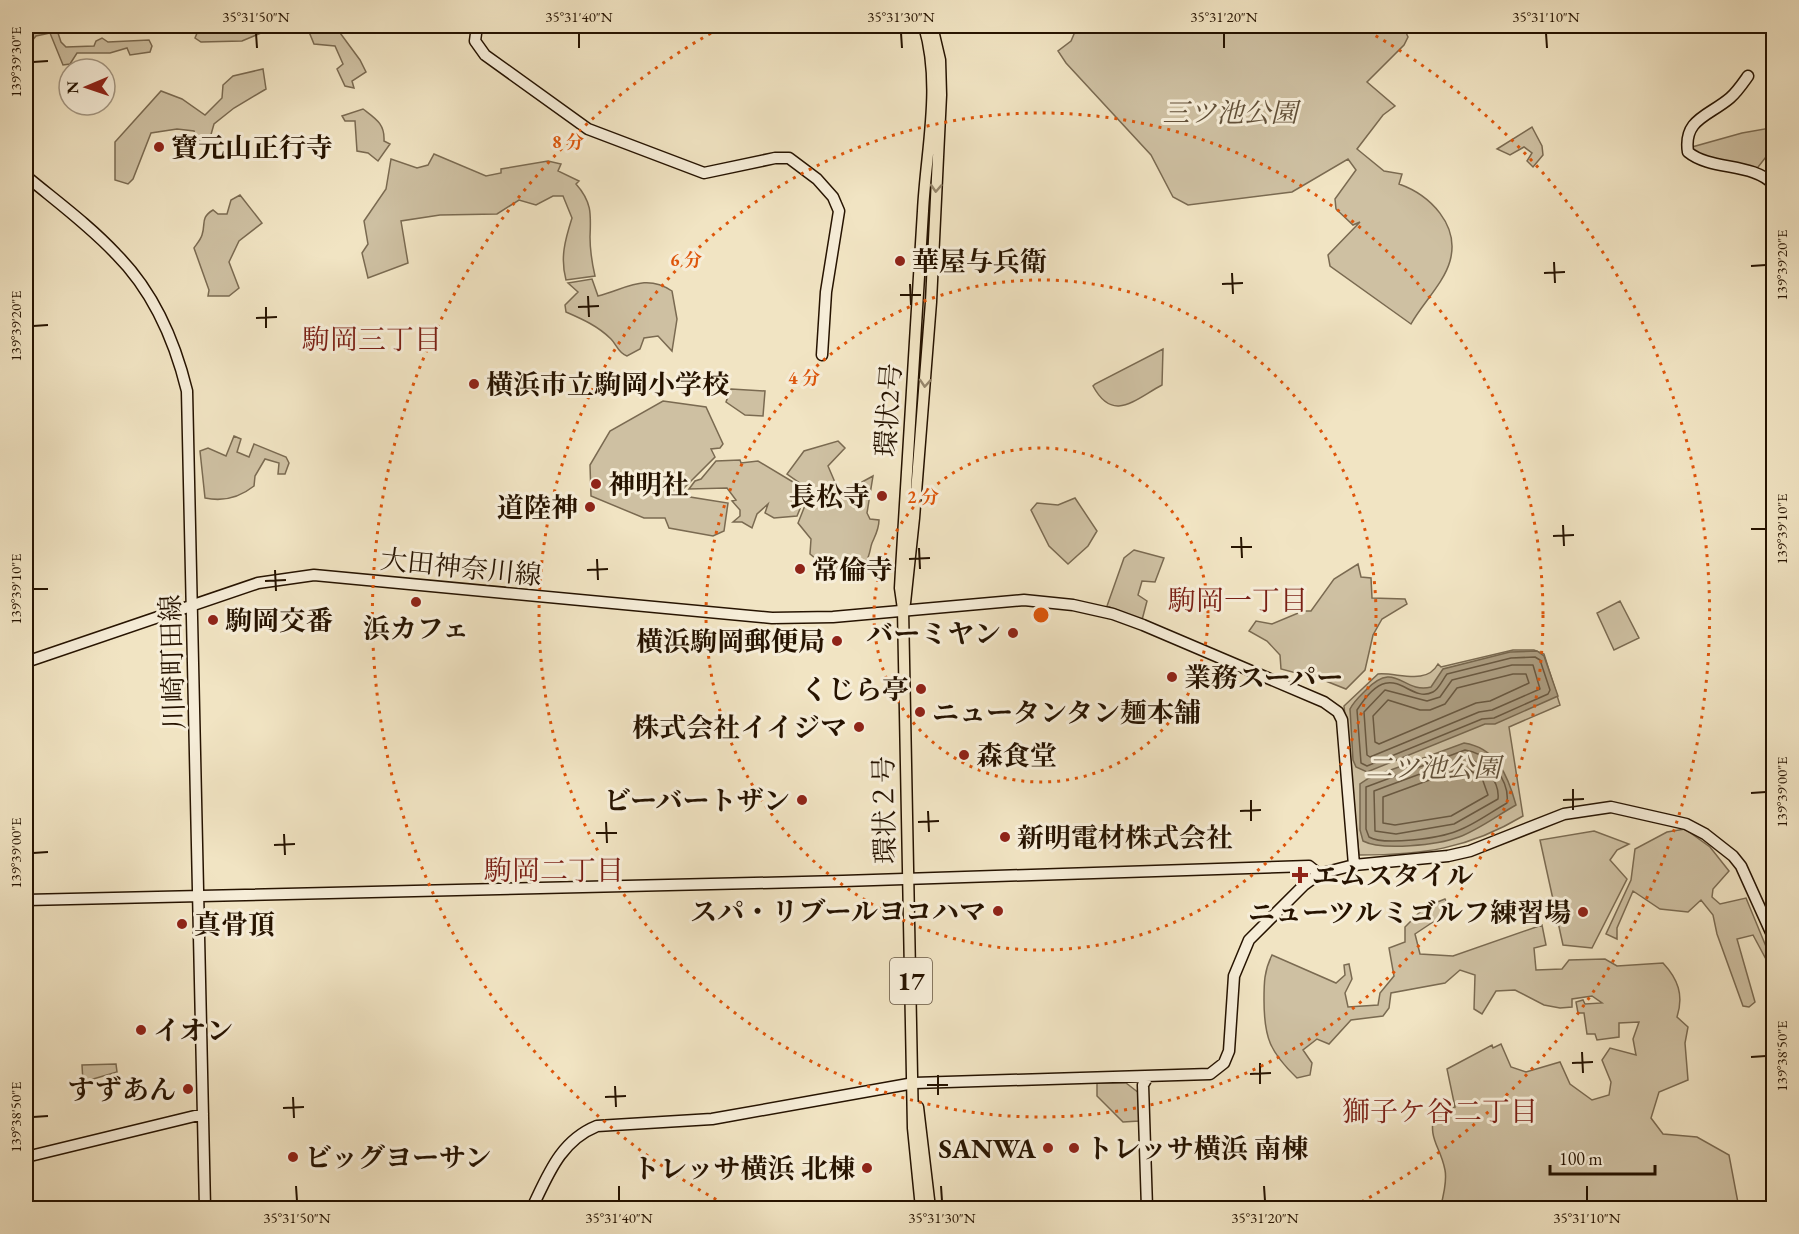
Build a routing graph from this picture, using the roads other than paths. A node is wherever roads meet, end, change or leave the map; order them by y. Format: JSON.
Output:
{"nodes":[{"id":1,"x":477,"y":26,"type":"edge"},
{"id":2,"x":924,"y":26,"type":"edge"},
{"id":3,"x":933,"y":26,"type":"edge"},
{"id":4,"x":1749,"y":76,"type":"dead end"},
{"id":5,"x":26,"y":176,"type":"edge"},
{"id":6,"x":1773,"y":185,"type":"edge"},
{"id":7,"x":822,"y":355,"type":"dead end"},
{"id":8,"x":193,"y":604,"type":"junction"},
{"id":9,"x":903,"y":609,"type":"junction"},
{"id":10,"x":26,"y":662,"type":"edge"},
{"id":11,"x":1354,"y":865,"type":"junction"},
{"id":12,"x":1319,"y":874,"type":"junction"},
{"id":13,"x":908,"y":878,"type":"junction"},
{"id":14,"x":199,"y":896,"type":"junction"},
{"id":15,"x":26,"y":900,"type":"edge"},
{"id":16,"x":1773,"y":939,"type":"edge"},
{"id":17,"x":1148,"y":1076,"type":"junction"},
{"id":18,"x":914,"y":1083,"type":"junction"},
{"id":19,"x":203,"y":1114,"type":"junction"},
{"id":20,"x":26,"y":1157,"type":"edge"},
{"id":21,"x":205,"y":1209,"type":"edge"},
{"id":22,"x":532,"y":1209,"type":"edge"},
{"id":23,"x":921,"y":1209,"type":"edge"},
{"id":24,"x":930,"y":1209,"type":"edge"},
{"id":25,"x":1147,"y":1209,"type":"edge"}],
"edges":[{"from":1,"to":7,"type":"street"},
{"from":2,"to":9,"type":"main road","name":"環状2号","number":"17"},
{"from":3,"to":9,"type":"main road","name":"環状2号","number":"17","one_way":true},
{"from":4,"to":6,"type":"street"},
{"from":5,"to":8,"type":"street","name":"川崎町田線"},
{"from":8,"to":9,"type":"street","name":"大田神奈川線"},
{"from":8,"to":10,"type":"street","name":"大田神奈川線"},
{"from":8,"to":14,"type":"street","name":"川崎町田線"},
{"from":9,"to":11,"type":"street","name":"大田神奈川線"},
{"from":9,"to":13,"type":"main road","name":"環状２号","number":"17"},
{"from":11,"to":12,"type":"street"},
{"from":11,"to":16,"type":"street"},
{"from":12,"to":13,"type":"street"},
{"from":12,"to":17,"type":"street"},
{"from":13,"to":14,"type":"street"},
{"from":13,"to":18,"type":"main road","name":"環状２号","number":"17"},
{"from":14,"to":15,"type":"street"},
{"from":14,"to":19,"type":"street","name":"川崎町田線"},
{"from":17,"to":18,"type":"street"},
{"from":17,"to":25,"type":"street"},
{"from":18,"to":22,"type":"street"},
{"from":18,"to":23,"type":"main road","number":"17"},
{"from":18,"to":24,"type":"main road","number":"17"},
{"from":19,"to":20,"type":"street"},
{"from":19,"to":21,"type":"street","name":"川崎町田線"}]}
